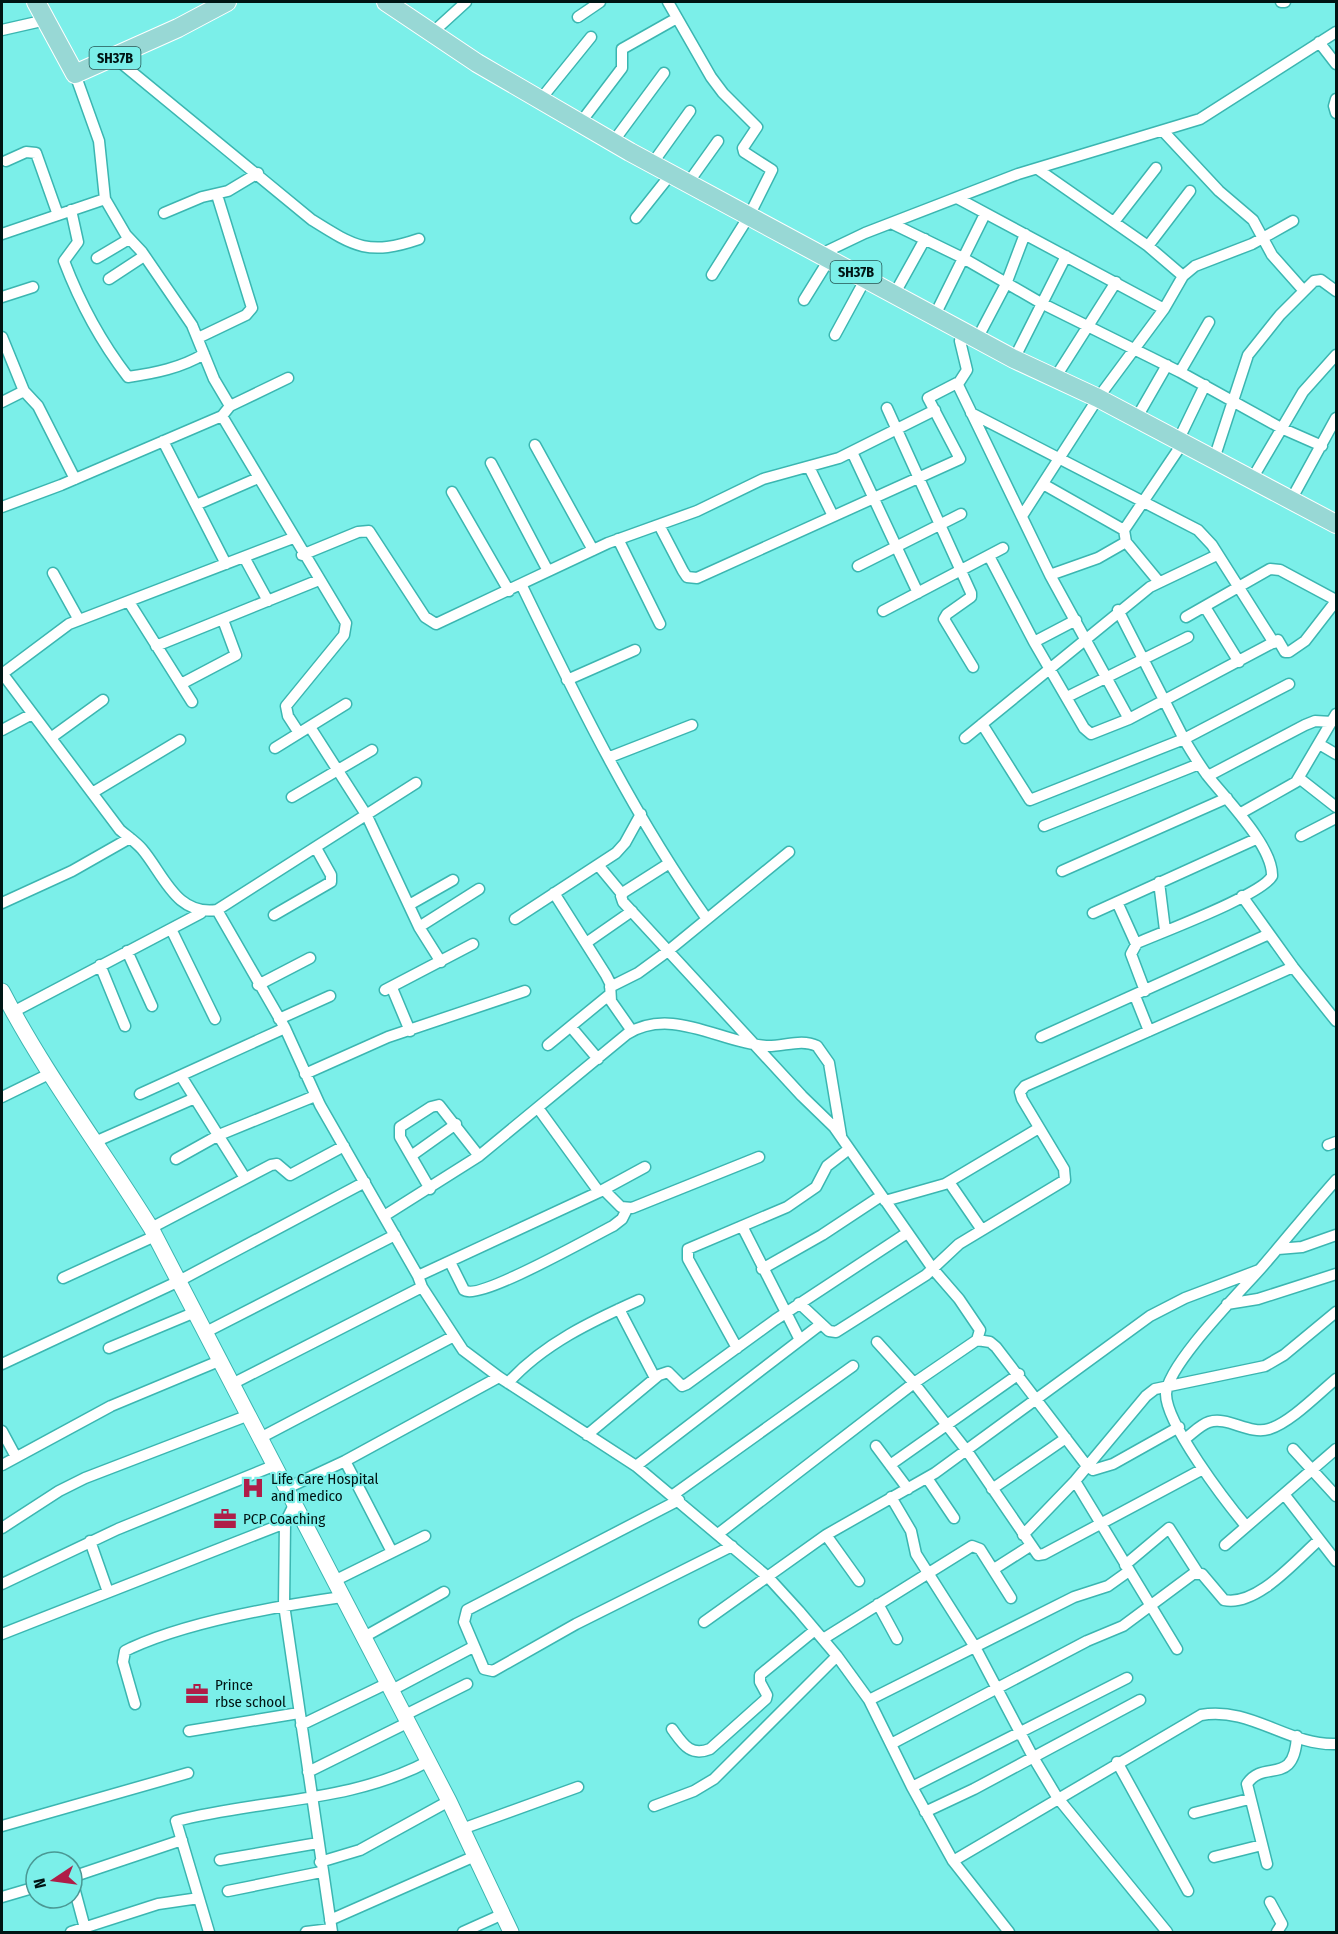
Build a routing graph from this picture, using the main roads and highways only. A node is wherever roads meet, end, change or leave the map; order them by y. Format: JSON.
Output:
{"nodes":[{"id":1,"x":36,"y":2,"type":"edge"},
{"id":2,"x":227,"y":2,"type":"edge"},
{"id":3,"x":386,"y":2,"type":"edge"},
{"id":4,"x":1336,"y":522,"type":"edge"}],
"edges":[{"from":1,"to":2,"type":"main road","number":"SH37B"},
{"from":3,"to":4,"type":"main road","number":"SH37B"}]}
